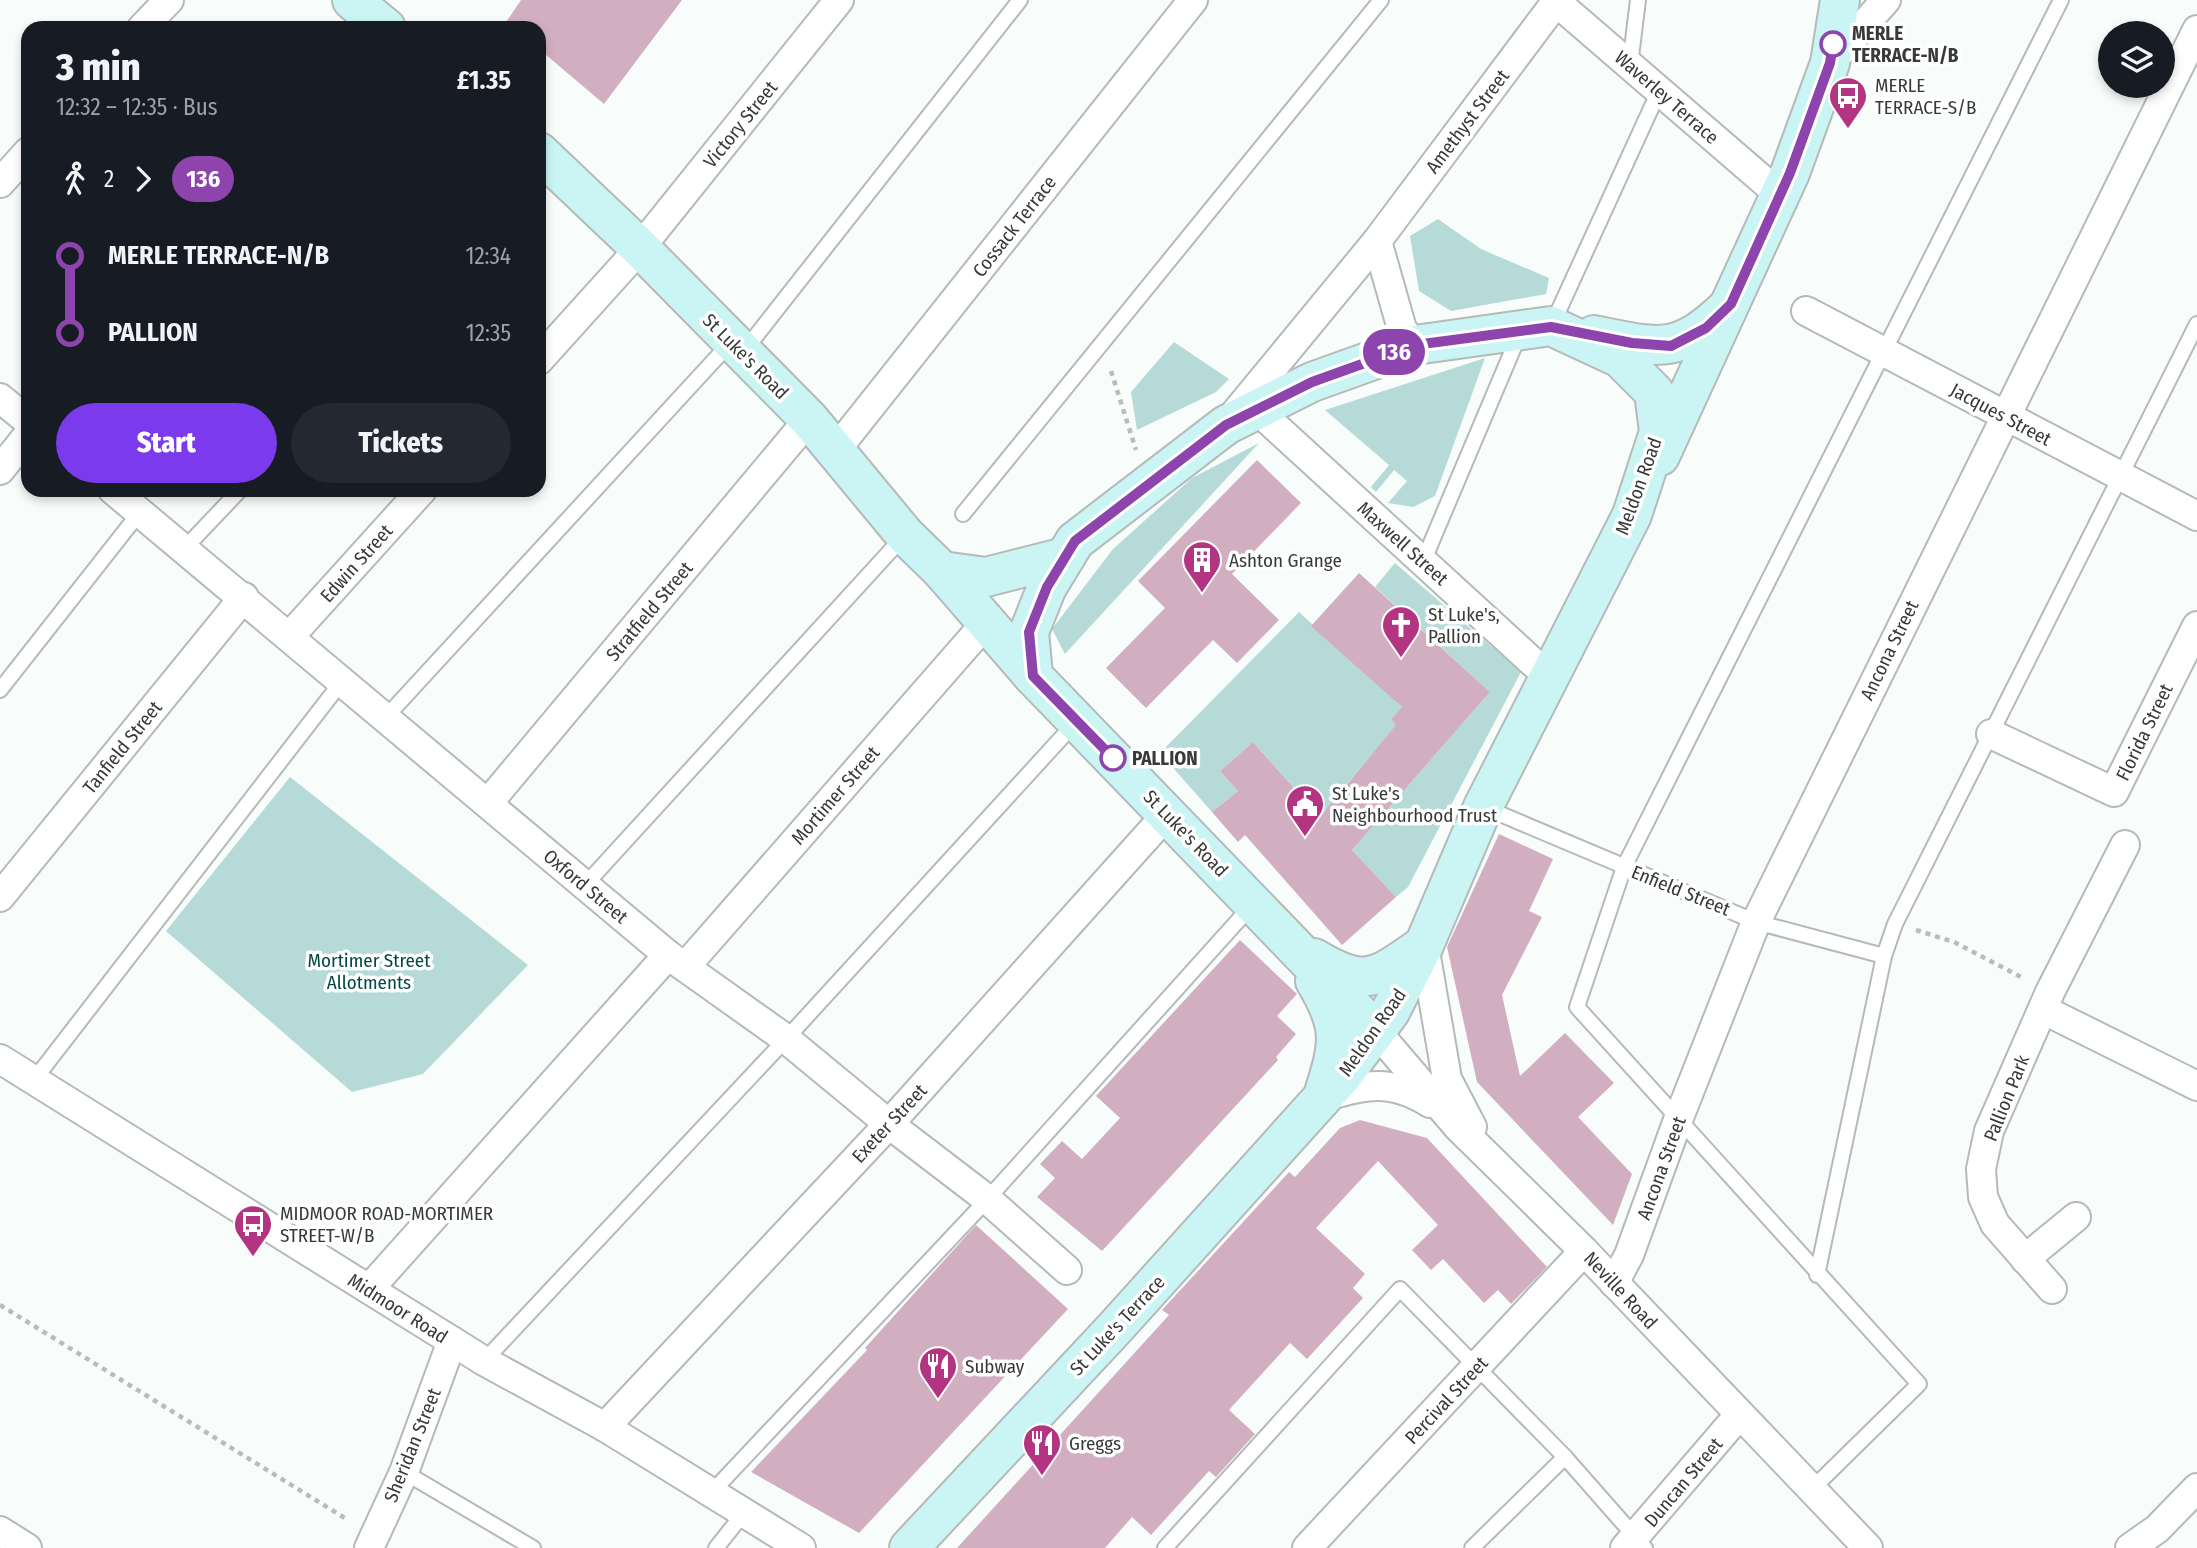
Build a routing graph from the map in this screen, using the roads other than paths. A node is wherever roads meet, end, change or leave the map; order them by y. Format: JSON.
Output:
{"nodes":[{"id":1,"x":169,"y":0,"type":"edge"},
{"id":2,"x":352,"y":0,"type":"edge"},
{"id":3,"x":839,"y":0,"type":"edge"},
{"id":4,"x":1020,"y":0,"type":"edge"},
{"id":5,"x":1193,"y":0,"type":"edge"},
{"id":6,"x":1381,"y":0,"type":"edge"},
{"id":7,"x":1638,"y":0,"type":"edge"},
{"id":8,"x":1840,"y":0,"type":"edge"},
{"id":9,"x":1886,"y":0,"type":"edge"},
{"id":10,"x":2061,"y":0,"type":"edge"},
{"id":11,"x":1555,"y":1,"type":"edge"},
{"id":12,"x":149,"y":21,"type":"edge"},
{"id":13,"x":378,"y":21,"type":"edge"},
{"id":14,"x":2197,"y":30,"type":"edge"},
{"id":15,"x":1830,"y":63,"type":"junction"},
{"id":16,"x":1630,"y":65,"type":"junction"},
{"id":17,"x":1659,"y":91,"type":"junction"},
{"id":18,"x":21,"y":160,"type":"edge"},
{"id":19,"x":546,"y":166,"type":"edge"},
{"id":20,"x":0,"y":183,"type":"edge"},
{"id":21,"x":1780,"y":195,"type":"junction"},
{"id":22,"x":1377,"y":241,"type":"junction"},
{"id":23,"x":640,"y":248,"type":"junction"},
{"id":24,"x":1731,"y":304,"type":"junction"},
{"id":25,"x":1805,"y":311,"type":"dead end"},
{"id":26,"x":2197,"y":324,"type":"edge"},
{"id":27,"x":1536,"y":329,"type":"junction"},
{"id":28,"x":1415,"y":345,"type":"junction"},
{"id":29,"x":737,"y":347,"type":"junction"},
{"id":30,"x":1882,"y":351,"type":"junction"},
{"id":31,"x":546,"y":352,"type":"edge"},
{"id":32,"x":0,"y":398,"type":"edge"},
{"id":33,"x":21,"y":415,"type":"edge"},
{"id":34,"x":2004,"y":416,"type":"junction"},
{"id":35,"x":1241,"y":417,"type":"junction"},
{"id":36,"x":809,"y":419,"type":"junction"},
{"id":37,"x":21,"y":444,"type":"edge"},
{"id":38,"x":835,"y":451,"type":"junction"},
{"id":39,"x":0,"y":470,"type":"edge"},
{"id":40,"x":2120,"y":477,"type":"junction"},
{"id":41,"x":122,"y":497,"type":"edge"},
{"id":42,"x":233,"y":497,"type":"edge"},
{"id":43,"x":416,"y":497,"type":"edge"},
{"id":44,"x":141,"y":512,"type":"junction"},
{"id":45,"x":963,"y":514,"type":"dead end"},
{"id":46,"x":1632,"y":515,"type":"junction"},
{"id":47,"x":2197,"y":516,"type":"edge"},
{"id":48,"x":905,"y":535,"type":"junction"},
{"id":49,"x":185,"y":548,"type":"junction"},
{"id":50,"x":1065,"y":557,"type":"junction"},
{"id":51,"x":1423,"y":562,"type":"junction"},
{"id":52,"x":942,"y":570,"type":"junction"},
{"id":53,"x":244,"y":597,"type":"junction"},
{"id":54,"x":985,"y":624,"type":"junction"},
{"id":55,"x":2197,"y":626,"type":"edge"},
{"id":56,"x":290,"y":636,"type":"junction"},
{"id":57,"x":1033,"y":676,"type":"junction"},
{"id":58,"x":1549,"y":677,"type":"junction"},
{"id":59,"x":343,"y":680,"type":"junction"},
{"id":60,"x":0,"y":690,"type":"edge"},
{"id":61,"x":386,"y":717,"type":"junction"},
{"id":62,"x":1076,"y":722,"type":"junction"},
{"id":63,"x":1991,"y":734,"type":"junction"},
{"id":64,"x":488,"y":803,"type":"junction"},
{"id":65,"x":1483,"y":807,"type":"junction"},
{"id":66,"x":1168,"y":813,"type":"junction"},
{"id":67,"x":2125,"y":845,"type":"dead end"},
{"id":68,"x":1624,"y":867,"type":"junction"},
{"id":69,"x":585,"y":885,"type":"junction"},
{"id":70,"x":0,"y":897,"type":"edge"},
{"id":71,"x":1254,"y":903,"type":"junction"},
{"id":72,"x":1756,"y":922,"type":"junction"},
{"id":73,"x":1424,"y":945,"type":"junction"},
{"id":74,"x":1295,"y":947,"type":"junction"},
{"id":75,"x":1884,"y":956,"type":"junction"},
{"id":76,"x":677,"y":961,"type":"junction"},
{"id":77,"x":2047,"y":1001,"type":"junction"},
{"id":78,"x":1376,"y":1031,"type":"junction"},
{"id":79,"x":786,"y":1039,"type":"junction"},
{"id":80,"x":0,"y":1059,"type":"edge"},
{"id":81,"x":34,"y":1080,"type":"junction"},
{"id":82,"x":2197,"y":1086,"type":"edge"},
{"id":83,"x":1322,"y":1098,"type":"junction"},
{"id":84,"x":1441,"y":1110,"type":"junction"},
{"id":85,"x":1678,"y":1119,"type":"junction"},
{"id":86,"x":889,"y":1125,"type":"junction"},
{"id":87,"x":1494,"y":1163,"type":"junction"},
{"id":88,"x":987,"y":1199,"type":"junction"},
{"id":89,"x":2076,"y":1217,"type":"dead end"},
{"id":90,"x":1584,"y":1251,"type":"junction"},
{"id":91,"x":2025,"y":1259,"type":"junction"},
{"id":92,"x":1067,"y":1270,"type":"dead end"},
{"id":93,"x":1817,"y":1275,"type":"junction"},
{"id":94,"x":1614,"y":1283,"type":"junction"},
{"id":95,"x":369,"y":1289,"type":"junction"},
{"id":96,"x":2052,"y":1289,"type":"dead end"},
{"id":97,"x":452,"y":1341,"type":"junction"},
{"id":98,"x":484,"y":1361,"type":"junction"},
{"id":99,"x":1477,"y":1368,"type":"junction"},
{"id":100,"x":1739,"y":1415,"type":"junction"},
{"id":101,"x":605,"y":1427,"type":"junction"},
{"id":102,"x":1565,"y":1457,"type":"junction"},
{"id":103,"x":404,"y":1472,"type":"junction"},
{"id":104,"x":2197,"y":1488,"type":"edge"},
{"id":105,"x":1811,"y":1490,"type":"junction"},
{"id":106,"x":712,"y":1492,"type":"junction"},
{"id":107,"x":743,"y":1514,"type":"junction"},
{"id":108,"x":0,"y":1531,"type":"edge"},
{"id":109,"x":371,"y":1542,"type":"edge"},
{"id":110,"x":1635,"y":1545,"type":"edge"},
{"id":111,"x":27,"y":1548,"type":"edge"},
{"id":112,"x":533,"y":1548,"type":"edge"},
{"id":113,"x":716,"y":1548,"type":"edge"},
{"id":114,"x":801,"y":1548,"type":"edge"},
{"id":115,"x":909,"y":1548,"type":"edge"},
{"id":116,"x":1165,"y":1548,"type":"edge"},
{"id":117,"x":1307,"y":1548,"type":"edge"},
{"id":118,"x":1472,"y":1548,"type":"edge"},
{"id":119,"x":1868,"y":1548,"type":"edge"},
{"id":120,"x":2130,"y":1548,"type":"edge"}],
"edges":[{"from":1,"to":12,"type":"street"},
{"from":2,"to":13,"type":"street"},
{"from":3,"to":23,"type":"street","name":"Victory Street"},
{"from":4,"to":29,"type":"lane"},
{"from":5,"to":38,"type":"street","name":"Cossack Terrace"},
{"from":6,"to":45,"type":"lane"},
{"from":7,"to":16,"type":"lane"},
{"from":8,"to":15,"type":"street"},
{"from":9,"to":15,"type":"street"},
{"from":10,"to":30,"type":"lane"},
{"from":11,"to":16,"type":"street","name":"Waverley Terrace"},
{"from":11,"to":22,"type":"street","name":"Amethyst Street"},
{"from":14,"to":34,"type":"street","name":"Ancona Street"},
{"from":15,"to":21,"type":"street"},
{"from":16,"to":17,"type":"street","name":"Waverley Terrace"},
{"from":17,"to":21,"type":"street","name":"Waverley Terrace"},
{"from":17,"to":27,"type":"lane"},
{"from":18,"to":20,"type":"street"},
{"from":19,"to":23,"type":"street","name":"St Luke's Road"},
{"from":21,"to":24,"type":"street"},
{"from":22,"to":28,"type":"street"},
{"from":22,"to":35,"type":"street","name":"Amethyst Street"},
{"from":23,"to":29,"type":"street","name":"St Luke's Road"},
{"from":23,"to":31,"type":"street"},
{"from":24,"to":27,"type":"street"},
{"from":24,"to":46,"type":"street"},
{"from":25,"to":30,"type":"street","name":"Jacques Street"},
{"from":26,"to":40,"type":"lane"},
{"from":27,"to":28,"type":"street"},
{"from":27,"to":46,"type":"street","name":"Meldon Road"},
{"from":27,"to":51,"type":"lane"},
{"from":28,"to":35,"type":"street"},
{"from":29,"to":36,"type":"street","name":"St Luke's Road"},
{"from":29,"to":61,"type":"lane"},
{"from":30,"to":34,"type":"street","name":"Jacques Street"},
{"from":30,"to":68,"type":"lane"},
{"from":32,"to":33,"type":"street"},
{"from":34,"to":40,"type":"street","name":"Jacques Street"},
{"from":34,"to":72,"type":"street","name":"Ancona Street"},
{"from":35,"to":50,"type":"street"},
{"from":35,"to":51,"type":"street","name":"Maxwell Street"},
{"from":36,"to":38,"type":"street","name":"St Luke's Road"},
{"from":36,"to":64,"type":"street","name":"Stratfield Street"},
{"from":37,"to":39,"type":"street"},
{"from":38,"to":48,"type":"street","name":"St Luke's Road"},
{"from":40,"to":47,"type":"street","name":"Jacques Street"},
{"from":40,"to":63,"type":"lane"},
{"from":41,"to":44,"type":"street","name":"Oxford Street"},
{"from":42,"to":49,"type":"lane"},
{"from":43,"to":56,"type":"street","name":"Edwin Street"},
{"from":44,"to":49,"type":"street","name":"Oxford Street"},
{"from":44,"to":60,"type":"lane"},
{"from":46,"to":58,"type":"street","name":"Meldon Road"},
{"from":48,"to":52,"type":"street","name":"St Luke's Road"},
{"from":48,"to":69,"type":"lane"},
{"from":49,"to":53,"type":"street","name":"Oxford Street"},
{"from":50,"to":52,"type":"street"},
{"from":50,"to":57,"type":"street"},
{"from":51,"to":58,"type":"street","name":"Maxwell Street"},
{"from":52,"to":54,"type":"street","name":"St Luke's Road"},
{"from":53,"to":56,"type":"street","name":"Oxford Street"},
{"from":53,"to":70,"type":"street","name":"Tanfield Street"},
{"from":54,"to":57,"type":"street","name":"St Luke's Road"},
{"from":54,"to":76,"type":"street","name":"Mortimer Street"},
{"from":55,"to":63,"type":"street","name":"Florida Street"},
{"from":56,"to":59,"type":"street","name":"Oxford Street"},
{"from":57,"to":62,"type":"street","name":"St Luke's Road"},
{"from":58,"to":65,"type":"street","name":"Meldon Road"},
{"from":59,"to":61,"type":"street","name":"Oxford Street"},
{"from":59,"to":81,"type":"lane"},
{"from":61,"to":64,"type":"street","name":"Oxford Street"},
{"from":62,"to":66,"type":"street","name":"St Luke's Road"},
{"from":62,"to":79,"type":"lane"},
{"from":63,"to":75,"type":"lane"},
{"from":64,"to":69,"type":"street","name":"Oxford Street"},
{"from":65,"to":68,"type":"lane","name":"Enfield Street"},
{"from":65,"to":73,"type":"street","name":"Meldon Road"},
{"from":66,"to":71,"type":"street","name":"St Luke's Road"},
{"from":66,"to":86,"type":"street","name":"Exeter Street"},
{"from":67,"to":77,"type":"street","name":"Pallion Park"},
{"from":68,"to":72,"type":"lane","name":"Enfield Street"},
{"from":68,"to":85,"type":"lane"},
{"from":69,"to":76,"type":"street","name":"Oxford Street"},
{"from":71,"to":74,"type":"street","name":"St Luke's Road"},
{"from":71,"to":88,"type":"lane"},
{"from":72,"to":75,"type":"lane","name":"Enfield Street"},
{"from":72,"to":85,"type":"street","name":"Ancona Street"},
{"from":73,"to":74,"type":"street"},
{"from":73,"to":78,"type":"street","name":"Meldon Road"},
{"from":73,"to":87,"type":"street"},
{"from":74,"to":78,"type":"street","name":"St Luke's Road"},
{"from":74,"to":83,"type":"street"},
{"from":75,"to":93,"type":"lane"},
{"from":76,"to":79,"type":"street","name":"Oxford Street"},
{"from":76,"to":95,"type":"street","name":"Mortimer Street"},
{"from":77,"to":82,"type":"street"},
{"from":77,"to":91,"type":"street","name":"Pallion Park"},
{"from":78,"to":83,"type":"street","name":"Meldon Road"},
{"from":78,"to":84,"type":"street","name":"Neville Road"},
{"from":79,"to":86,"type":"street","name":"Oxford Street"},
{"from":79,"to":98,"type":"lane"},
{"from":80,"to":81,"type":"street","name":"Midmoor Road"},
{"from":81,"to":95,"type":"street","name":"Midmoor Road"},
{"from":83,"to":84,"type":"street"},
{"from":83,"to":115,"type":"street","name":"St Luke's Terrace"},
{"from":84,"to":87,"type":"street","name":"Neville Road"},
{"from":85,"to":93,"type":"lane"},
{"from":85,"to":94,"type":"street","name":"Ancona Street"},
{"from":86,"to":88,"type":"street","name":"Oxford Street"},
{"from":86,"to":101,"type":"street","name":"Exeter Street"},
{"from":87,"to":90,"type":"street","name":"Neville Road"},
{"from":88,"to":92,"type":"street","name":"Oxford Street"},
{"from":88,"to":106,"type":"lane"},
{"from":89,"to":91,"type":"street"},
{"from":90,"to":94,"type":"street","name":"Neville Road"},
{"from":90,"to":99,"type":"street","name":"Percival Street"},
{"from":91,"to":96,"type":"street","name":"Pallion Park"},
{"from":93,"to":105,"type":"lane"},
{"from":94,"to":100,"type":"street","name":"Neville Road"},
{"from":95,"to":97,"type":"street","name":"Midmoor Road"},
{"from":97,"to":98,"type":"street","name":"Midmoor Road"},
{"from":97,"to":103,"type":"street","name":"Sheridan Street"},
{"from":98,"to":101,"type":"street","name":"Midmoor Road"},
{"from":99,"to":102,"type":"lane"},
{"from":99,"to":116,"type":"lane"},
{"from":99,"to":117,"type":"street","name":"Percival Street"},
{"from":100,"to":105,"type":"street","name":"Neville Road"},
{"from":100,"to":110,"type":"street","name":"Duncan Street"},
{"from":101,"to":106,"type":"street","name":"Midmoor Road"},
{"from":102,"to":110,"type":"lane"},
{"from":102,"to":118,"type":"lane"},
{"from":103,"to":109,"type":"street","name":"Sheridan Street"},
{"from":103,"to":112,"type":"lane"},
{"from":104,"to":120,"type":"street"},
{"from":105,"to":119,"type":"street","name":"Neville Road"},
{"from":106,"to":107,"type":"street","name":"Midmoor Road"},
{"from":107,"to":113,"type":"lane"},
{"from":107,"to":114,"type":"street","name":"Midmoor Road"},
{"from":108,"to":111,"type":"street"}]}
